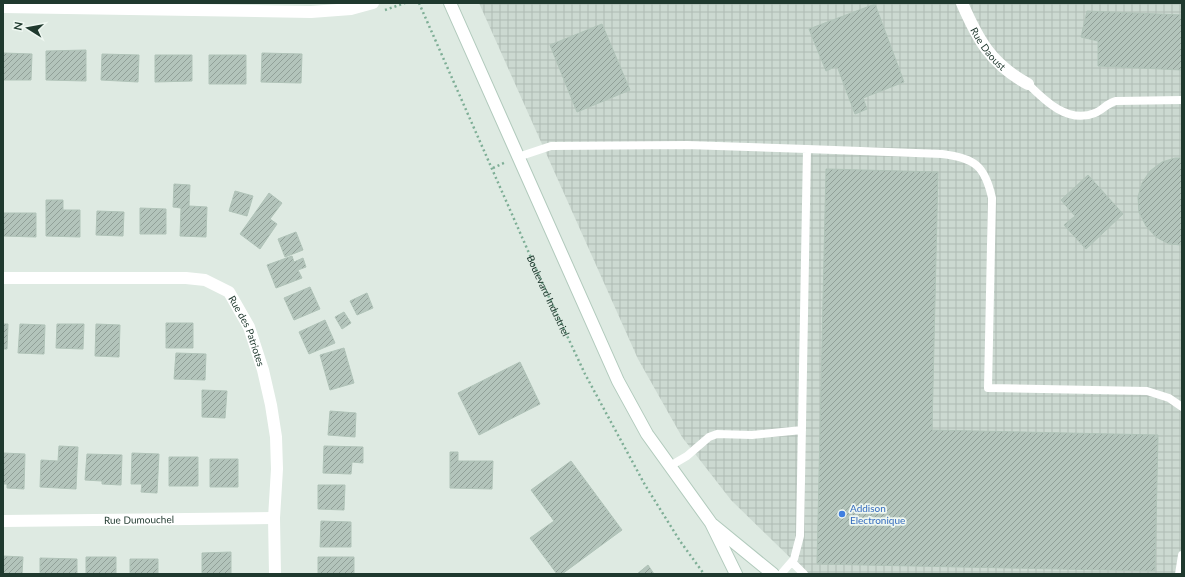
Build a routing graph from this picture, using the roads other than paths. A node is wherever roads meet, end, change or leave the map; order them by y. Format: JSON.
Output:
{"nodes":[{"id":1,"x":374,"y":3,"type":"edge"},
{"id":2,"x":450,"y":3,"type":"edge"},
{"id":3,"x":962,"y":3,"type":"edge"},
{"id":4,"x":3,"y":7,"type":"edge"},
{"id":5,"x":235,"y":7,"type":"edge"},
{"id":6,"x":1028,"y":84,"type":"joint"},
{"id":7,"x":1182,"y":100,"type":"edge"},
{"id":8,"x":807,"y":149,"type":"junction"},
{"id":9,"x":518,"y":157,"type":"junction"},
{"id":10,"x":3,"y":278,"type":"edge"},
{"id":11,"x":1182,"y":407,"type":"edge"},
{"id":12,"x":802,"y":430,"type":"junction"},
{"id":13,"x":670,"y":466,"type":"junction"},
{"id":14,"x":274,"y":518,"type":"junction"},
{"id":15,"x":3,"y":521,"type":"edge"},
{"id":16,"x":711,"y":523,"type":"junction"},
{"id":17,"x":1182,"y":555,"type":"edge"},
{"id":18,"x":792,"y":562,"type":"junction"},
{"id":19,"x":275,"y":574,"type":"edge"},
{"id":20,"x":736,"y":574,"type":"edge"},
{"id":21,"x":773,"y":574,"type":"edge"},
{"id":22,"x":781,"y":574,"type":"edge"},
{"id":23,"x":804,"y":574,"type":"edge"},
{"id":24,"x":1179,"y":574,"type":"edge"}],
"edges":[{"from":1,"to":5,"type":"street"},
{"from":2,"to":9,"type":"street"},
{"from":3,"to":6,"type":"street","name":"Rue Daoust"},
{"from":4,"to":5,"type":"street"},
{"from":6,"to":7,"type":"lane"},
{"from":8,"to":9,"type":"lane"},
{"from":8,"to":11,"type":"lane"},
{"from":8,"to":12,"type":"lane"},
{"from":9,"to":13,"type":"street"},
{"from":10,"to":14,"type":"street","name":"Rue des Patriotes"},
{"from":12,"to":13,"type":"lane"},
{"from":12,"to":18,"type":"lane"},
{"from":13,"to":16,"type":"street"},
{"from":14,"to":15,"type":"street","name":"Rue Dumouchel"},
{"from":14,"to":19,"type":"street","name":"Rue des Patriotes"},
{"from":16,"to":20,"type":"street"},
{"from":16,"to":21,"type":"street"},
{"from":17,"to":24,"type":"lane"},
{"from":18,"to":22,"type":"lane"},
{"from":18,"to":23,"type":"lane"}]}
